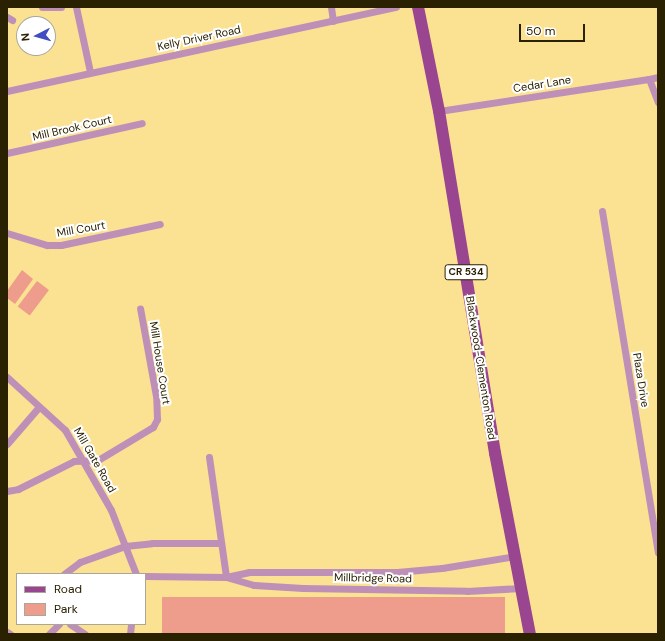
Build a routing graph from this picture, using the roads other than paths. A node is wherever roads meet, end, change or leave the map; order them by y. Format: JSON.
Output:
{"nodes":[{"id":1,"x":42,"y":7,"type":"edge"},
{"id":2,"x":61,"y":7,"type":"edge"},
{"id":3,"x":76,"y":7,"type":"edge"},
{"id":4,"x":331,"y":7,"type":"edge"},
{"id":5,"x":396,"y":7,"type":"edge"},
{"id":6,"x":418,"y":7,"type":"edge"},
{"id":7,"x":333,"y":21,"type":"junction"},
{"id":8,"x":90,"y":72,"type":"junction"},
{"id":9,"x":658,"y":77,"type":"edge"},
{"id":10,"x":649,"y":79,"type":"junction"},
{"id":11,"x":7,"y":91,"type":"edge"},
{"id":12,"x":658,"y":102,"type":"edge"},
{"id":13,"x":439,"y":111,"type":"junction"},
{"id":14,"x":142,"y":123,"type":"dead end"},
{"id":15,"x":7,"y":153,"type":"edge"},
{"id":16,"x":602,"y":211,"type":"dead end"},
{"id":17,"x":160,"y":224,"type":"dead end"},
{"id":18,"x":7,"y":233,"type":"edge"},
{"id":19,"x":140,"y":308,"type":"dead end"},
{"id":20,"x":7,"y":376,"type":"edge"},
{"id":21,"x":38,"y":408,"type":"junction"},
{"id":22,"x":7,"y":444,"type":"edge"},
{"id":23,"x":209,"y":457,"type":"dead end"},
{"id":24,"x":84,"y":461,"type":"junction"},
{"id":25,"x":7,"y":490,"type":"edge"},
{"id":26,"x":221,"y":543,"type":"junction"},
{"id":27,"x":125,"y":546,"type":"junction"},
{"id":28,"x":658,"y":552,"type":"edge"},
{"id":29,"x":515,"y":556,"type":"junction"},
{"id":30,"x":65,"y":573,"type":"edge"},
{"id":31,"x":136,"y":573,"type":"edge"},
{"id":32,"x":146,"y":576,"type":"edge"},
{"id":33,"x":226,"y":577,"type":"junction"},
{"id":34,"x":521,"y":588,"type":"junction"},
{"id":35,"x":58,"y":625,"type":"edge"},
{"id":36,"x":72,"y":625,"type":"edge"},
{"id":37,"x":49,"y":634,"type":"edge"},
{"id":38,"x":85,"y":634,"type":"edge"},
{"id":39,"x":530,"y":634,"type":"edge"}],
"edges":[{"from":1,"to":2,"type":"street"},
{"from":3,"to":8,"type":"street"},
{"from":4,"to":7,"type":"street"},
{"from":5,"to":7,"type":"street","name":"Kelly Driver Road"},
{"from":6,"to":13,"type":"main road","name":"Blackwood-Clementon Road","number":"CR 534"},
{"from":7,"to":8,"type":"street","name":"Kelly Driver Road"},
{"from":8,"to":11,"type":"street","name":"Kelly Driver Road"},
{"from":9,"to":10,"type":"street","name":"Cedar Lane"},
{"from":10,"to":12,"type":"street"},
{"from":10,"to":13,"type":"street","name":"Cedar Lane"},
{"from":13,"to":29,"type":"main road","name":"Blackwood-Clementon Road","number":"CR 534"},
{"from":14,"to":15,"type":"street","name":"Mill Brook Court"},
{"from":16,"to":28,"type":"street","name":"Plaza Drive"},
{"from":17,"to":18,"type":"street","name":"Mill Court"},
{"from":19,"to":24,"type":"street","name":"Mill House Court"},
{"from":20,"to":21,"type":"street","name":"Mill Gate Road"},
{"from":21,"to":22,"type":"street"},
{"from":21,"to":24,"type":"street","name":"Mill Gate Road"},
{"from":23,"to":26,"type":"street"},
{"from":24,"to":25,"type":"street","name":"Mill House Court"},
{"from":24,"to":27,"type":"street","name":"Mill Gate Road"},
{"from":26,"to":27,"type":"street"},
{"from":26,"to":33,"type":"street"},
{"from":27,"to":30,"type":"street"},
{"from":27,"to":31,"type":"street","name":"Mill Gate Road"},
{"from":29,"to":33,"type":"street","name":"Millbridge Road"},
{"from":29,"to":34,"type":"main road","name":"Blackwood-Clementon Road","number":"CR 534"},
{"from":32,"to":33,"type":"street","name":"Millbridge Road"},
{"from":33,"to":34,"type":"street","name":"Millbridge Road"},
{"from":34,"to":39,"type":"main road","name":"Blackwood-Clementon Road","number":"CR 534"},
{"from":35,"to":37,"type":"street"},
{"from":36,"to":38,"type":"street"}]}
